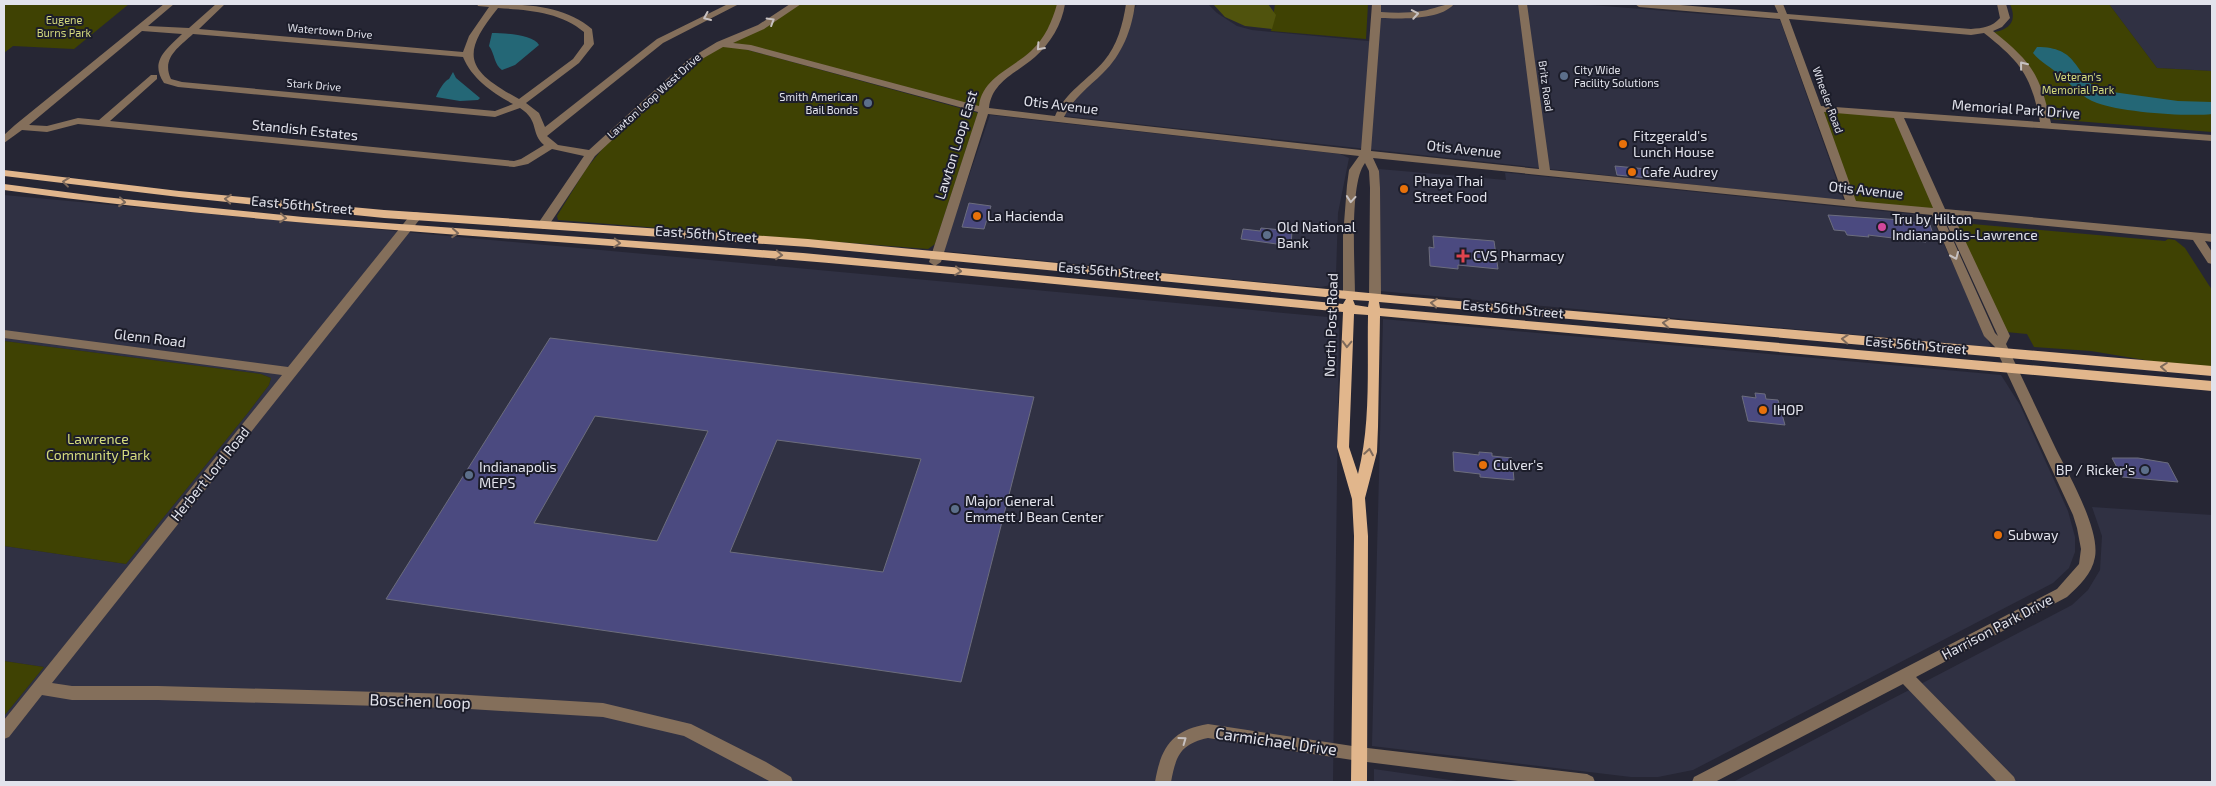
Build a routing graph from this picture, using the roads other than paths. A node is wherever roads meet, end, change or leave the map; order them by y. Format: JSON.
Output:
{"nodes":[{"id":1,"x":169,"y":4,"type":"edge"},
{"id":2,"x":221,"y":4,"type":"edge"},
{"id":3,"x":480,"y":4,"type":"edge"},
{"id":4,"x":735,"y":4,"type":"edge"},
{"id":5,"x":796,"y":4,"type":"edge"},
{"id":6,"x":1061,"y":4,"type":"edge"},
{"id":7,"x":1131,"y":4,"type":"edge"},
{"id":8,"x":1377,"y":4,"type":"edge"},
{"id":9,"x":1450,"y":4,"type":"edge"},
{"id":10,"x":1523,"y":4,"type":"edge"},
{"id":11,"x":1639,"y":4,"type":"edge"},
{"id":12,"x":1779,"y":4,"type":"edge"},
{"id":13,"x":2002,"y":4,"type":"edge"},
{"id":14,"x":496,"y":5,"type":"junction"},
{"id":15,"x":1377,"y":15,"type":"junction"},
{"id":16,"x":1784,"y":17,"type":"junction"},
{"id":17,"x":142,"y":26,"type":"junction"},
{"id":18,"x":1986,"y":30,"type":"junction"},
{"id":19,"x":190,"y":31,"type":"junction"},
{"id":20,"x":720,"y":44,"type":"junction"},
{"id":21,"x":468,"y":55,"type":"junction"},
{"id":22,"x":154,"y":77,"type":"dead end"},
{"id":23,"x":519,"y":104,"type":"junction"},
{"id":24,"x":1818,"y":109,"type":"junction"},
{"id":25,"x":984,"y":110,"type":"junction"},
{"id":26,"x":1897,"y":114,"type":"junction"},
{"id":27,"x":1058,"y":120,"type":"junction"},
{"id":28,"x":102,"y":123,"type":"junction"},
{"id":29,"x":22,"y":124,"type":"junction"},
{"id":30,"x":2046,"y":125,"type":"junction"},
{"id":31,"x":542,"y":135,"type":"junction"},
{"id":32,"x":2212,"y":138,"type":"edge"},
{"id":33,"x":4,"y":140,"type":"edge"},
{"id":34,"x":552,"y":147,"type":"junction"},
{"id":35,"x":1366,"y":154,"type":"junction"},
{"id":36,"x":588,"y":158,"type":"junction"},
{"id":37,"x":1545,"y":172,"type":"junction"},
{"id":38,"x":4,"y":173,"type":"edge"},
{"id":39,"x":4,"y":188,"type":"edge"},
{"id":40,"x":1852,"y":204,"type":"junction"},
{"id":41,"x":1941,"y":213,"type":"junction"},
{"id":42,"x":416,"y":216,"type":"junction"},
{"id":43,"x":543,"y":225,"type":"junction"},
{"id":44,"x":406,"y":229,"type":"junction"},
{"id":45,"x":2196,"y":236,"type":"junction"},
{"id":46,"x":2212,"y":238,"type":"edge"},
{"id":47,"x":937,"y":258,"type":"junction"},
{"id":48,"x":2212,"y":260,"type":"edge"},
{"id":49,"x":1349,"y":295,"type":"junction"},
{"id":50,"x":1374,"y":297,"type":"junction"},
{"id":51,"x":1349,"y":309,"type":"junction"},
{"id":52,"x":1374,"y":311,"type":"junction"},
{"id":53,"x":1630,"y":320,"type":"junction"},
{"id":54,"x":1572,"y":329,"type":"junction"},
{"id":55,"x":1761,"y":332,"type":"junction"},
{"id":56,"x":4,"y":334,"type":"edge"},
{"id":57,"x":1679,"y":339,"type":"junction"},
{"id":58,"x":2005,"y":356,"type":"junction"},
{"id":59,"x":2212,"y":371,"type":"edge"},
{"id":60,"x":292,"y":372,"type":"junction"},
{"id":61,"x":2163,"y":382,"type":"junction"},
{"id":62,"x":2212,"y":382,"type":"edge"},
{"id":63,"x":2212,"y":386,"type":"edge"},
{"id":64,"x":1359,"y":499,"type":"junction"},
{"id":65,"x":1905,"y":676,"type":"junction"},
{"id":66,"x":39,"y":688,"type":"junction"},
{"id":67,"x":4,"y":732,"type":"edge"},
{"id":68,"x":1359,"y":754,"type":"junction"},
{"id":69,"x":785,"y":782,"type":"edge"},
{"id":70,"x":1163,"y":782,"type":"edge"},
{"id":71,"x":1358,"y":782,"type":"edge"},
{"id":72,"x":1587,"y":782,"type":"edge"},
{"id":73,"x":1700,"y":782,"type":"edge"},
{"id":74,"x":2008,"y":782,"type":"edge"}],
"edges":[{"from":1,"to":17,"type":"street"},
{"from":2,"to":19,"type":"street"},
{"from":3,"to":14,"type":"street"},
{"from":4,"to":31,"type":"street","one_way":true},
{"from":20,"to":5,"type":"street","name":"Lawton Loop West Drive","one_way":true},
{"from":6,"to":25,"type":"street","name":"Lawton Loop East","one_way":true},
{"from":7,"to":27,"type":"street"},
{"from":8,"to":15,"type":"street","name":"North Post Road"},
{"from":15,"to":9,"type":"street","one_way":true},
{"from":10,"to":37,"type":"street","name":"Britz Road"},
{"from":11,"to":16,"type":"street"},
{"from":12,"to":16,"type":"street","name":"Wheeler Road"},
{"from":13,"to":18,"type":"street"},
{"from":14,"to":21,"type":"street"},
{"from":14,"to":23,"type":"street"},
{"from":15,"to":35,"type":"street","name":"North Post Road"},
{"from":16,"to":18,"type":"street"},
{"from":16,"to":24,"type":"street","name":"Wheeler Road"},
{"from":17,"to":19,"type":"street","name":"Watertown Drive"},
{"from":17,"to":29,"type":"street"},
{"from":30,"to":18,"type":"street","one_way":true},
{"from":19,"to":21,"type":"street","name":"Watertown Drive"},
{"from":19,"to":23,"type":"street","name":"Stark Drive"},
{"from":20,"to":25,"type":"street","name":"Otis Avenue"},
{"from":20,"to":36,"type":"street","name":"Lawton Loop West Drive"},
{"from":21,"to":23,"type":"street"},
{"from":22,"to":28,"type":"street"},
{"from":23,"to":31,"type":"street"},
{"from":24,"to":26,"type":"street","name":"Memorial Park Drive"},
{"from":24,"to":40,"type":"street","name":"Wheeler Road"},
{"from":25,"to":27,"type":"street","name":"Otis Avenue"},
{"from":25,"to":47,"type":"street","name":"Lawton Loop East"},
{"from":26,"to":30,"type":"street","name":"Memorial Park Drive"},
{"from":26,"to":41,"type":"street"},
{"from":27,"to":35,"type":"street","name":"Otis Avenue"},
{"from":28,"to":29,"type":"street","name":"Standish Estates"},
{"from":28,"to":34,"type":"street","name":"Standish Estates"},
{"from":29,"to":33,"type":"street"},
{"from":30,"to":32,"type":"street","name":"Memorial Park Drive"},
{"from":31,"to":34,"type":"street"},
{"from":34,"to":36,"type":"street"},
{"from":35,"to":37,"type":"street","name":"Otis Avenue"},
{"from":35,"to":49,"type":"street","name":"North Post Road","one_way":true},
{"from":35,"to":50,"type":"street","name":"North Post Road"},
{"from":36,"to":43,"type":"street","name":"Lawton Loop West Drive"},
{"from":37,"to":40,"type":"street","name":"Otis Avenue"},
{"from":42,"to":38,"type":"main road","name":"East 56th Street","one_way":true},
{"from":39,"to":44,"type":"main road","name":"East 56th Street","one_way":true},
{"from":40,"to":41,"type":"street","name":"Otis Avenue"},
{"from":41,"to":45,"type":"street","name":"Otis Avenue"},
{"from":41,"to":58,"type":"street","name":"Harrison Park Drive"},
{"from":42,"to":43,"type":"main road","name":"East 56th Street"},
{"from":42,"to":44,"type":"street","name":"Herbert Lord Road"},
{"from":43,"to":47,"type":"main road","name":"East 56th Street"},
{"from":44,"to":51,"type":"main road","name":"East 56th Street","one_way":true},
{"from":44,"to":60,"type":"street","name":"Herbert Lord Road"},
{"from":45,"to":46,"type":"street","name":"Otis Avenue"},
{"from":45,"to":48,"type":"street"},
{"from":47,"to":49,"type":"main road","name":"East 56th Street"},
{"from":49,"to":50,"type":"main road","name":"East 56th Street"},
{"from":49,"to":51,"type":"main road","name":"North Post Road"},
{"from":50,"to":52,"type":"main road","name":"North Post Road"},
{"from":53,"to":50,"type":"main road","name":"East 56th Street","one_way":true},
{"from":51,"to":52,"type":"main road","name":"East 56th Street"},
{"from":51,"to":64,"type":"main road","name":"North Post Road","one_way":true},
{"from":52,"to":54,"type":"main road","name":"East 56th Street"},
{"from":64,"to":52,"type":"main road","name":"North Post Road","one_way":true},
{"from":53,"to":54,"type":"main road"},
{"from":55,"to":53,"type":"main road","name":"East 56th Street","one_way":true},
{"from":54,"to":57,"type":"main road","name":"East 56th Street"},
{"from":55,"to":57,"type":"main road"},
{"from":58,"to":55,"type":"main road","name":"East 56th Street","one_way":true},
{"from":56,"to":60,"type":"street","name":"Glenn Road"},
{"from":57,"to":58,"type":"main road","name":"East 56th Street"},
{"from":59,"to":58,"type":"main road","name":"East 56th Street","one_way":true},
{"from":58,"to":61,"type":"main road","name":"East 56th Street"},
{"from":58,"to":65,"type":"street","name":"Harrison Park Drive"},
{"from":60,"to":66,"type":"street","name":"Herbert Lord Road"},
{"from":61,"to":62,"type":"main road"},
{"from":61,"to":63,"type":"main road","name":"East 56th Street"},
{"from":64,"to":68,"type":"main road","name":"North Post Road"},
{"from":65,"to":73,"type":"street","name":"Harrison Park Drive"},
{"from":65,"to":74,"type":"street"},
{"from":66,"to":67,"type":"street","name":"Herbert Lord Road"},
{"from":66,"to":69,"type":"street","name":"Boschen Loop"},
{"from":70,"to":68,"type":"street","name":"Carmichael Drive","one_way":true},
{"from":68,"to":71,"type":"main road","name":"North Post Road"},
{"from":68,"to":72,"type":"street"}]}
